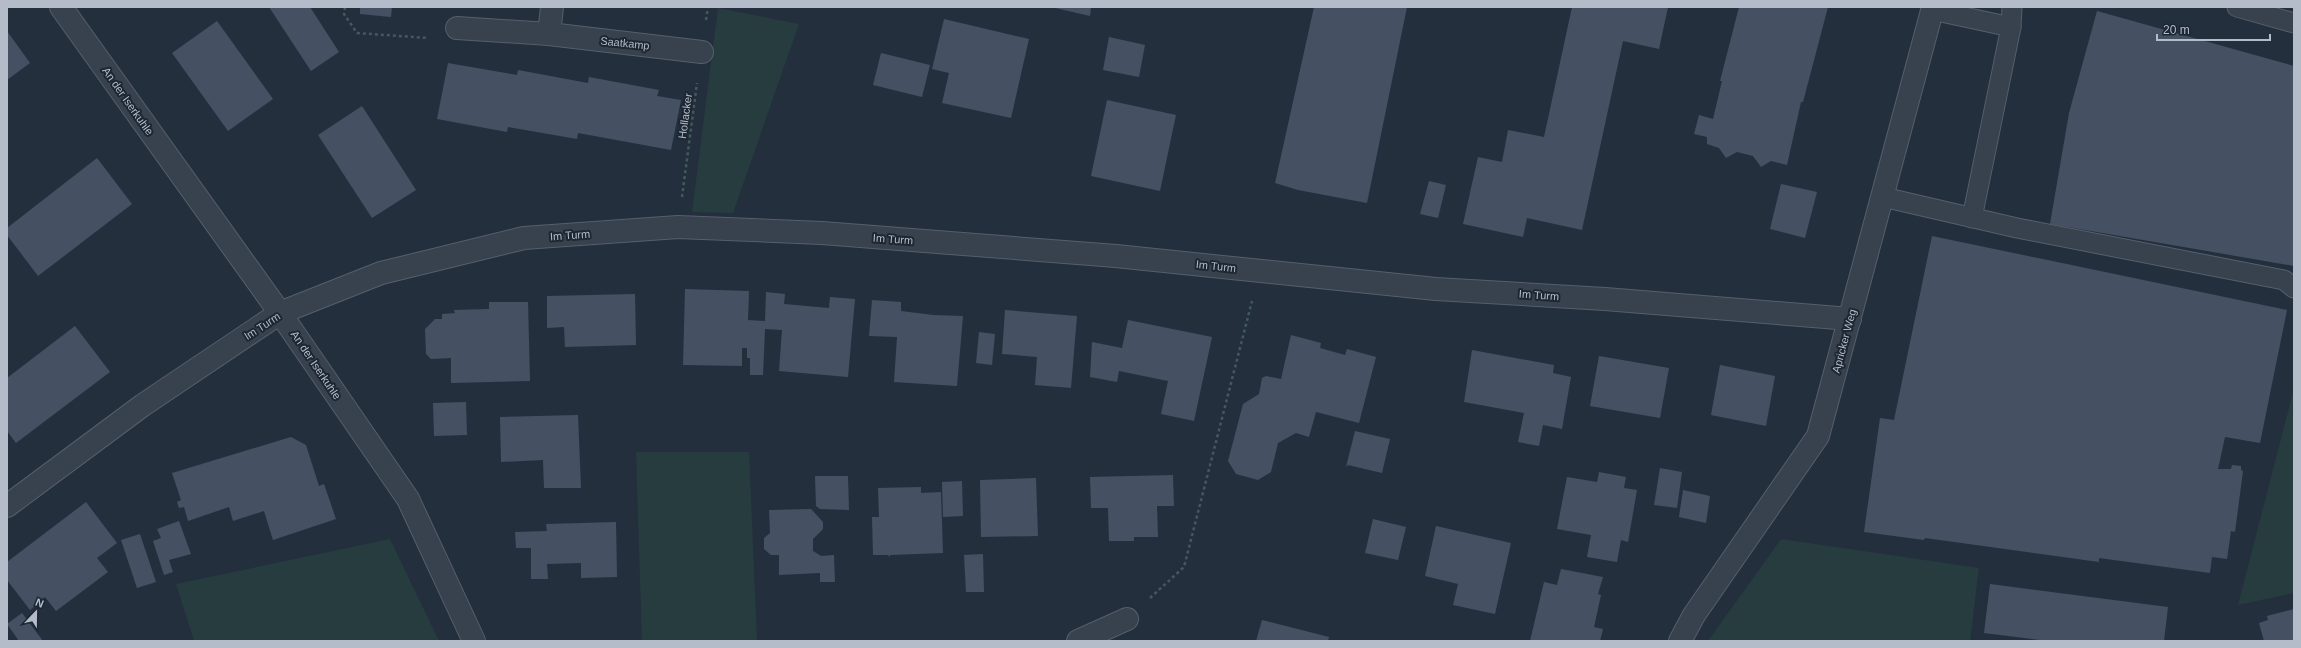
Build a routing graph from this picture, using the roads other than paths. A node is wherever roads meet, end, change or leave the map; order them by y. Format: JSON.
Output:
{"nodes":[{"id":1,"x":61,"y":7,"type":"edge"},
{"id":2,"x":552,"y":7,"type":"edge"},
{"id":3,"x":2012,"y":7,"type":"edge"},
{"id":4,"x":2237,"y":7,"type":"edge"},
{"id":5,"x":1932,"y":8,"type":"edge"},
{"id":6,"x":2294,"y":23,"type":"edge"},
{"id":7,"x":457,"y":28,"type":"road end"},
{"id":8,"x":2011,"y":28,"type":"junction"},
{"id":9,"x":549,"y":34,"type":"junction"},
{"id":10,"x":702,"y":52,"type":"road end"},
{"id":11,"x":1883,"y":196,"type":"junction"},
{"id":12,"x":1972,"y":218,"type":"junction"},
{"id":13,"x":2294,"y":288,"type":"edge"},
{"id":14,"x":280,"y":313,"type":"junction"},
{"id":15,"x":1850,"y":319,"type":"junction"},
{"id":16,"x":7,"y":506,"type":"edge"},
{"id":17,"x":1127,"y":619,"type":"road end"},
{"id":18,"x":474,"y":641,"type":"edge"},
{"id":19,"x":1078,"y":641,"type":"edge"},
{"id":20,"x":1680,"y":641,"type":"edge"}],
"edges":[{"from":1,"to":14,"type":"street","name":"An der Iserkuhle"},
{"from":2,"to":9,"type":"street"},
{"from":3,"to":8,"type":"lane"},
{"from":4,"to":6,"type":"lane"},
{"from":5,"to":8,"type":"lane"},
{"from":5,"to":11,"type":"street","name":"Apricker Weg"},
{"from":7,"to":9,"type":"street","name":"Saatkamp"},
{"from":8,"to":12,"type":"lane"},
{"from":9,"to":10,"type":"street","name":"Saatkamp"},
{"from":11,"to":12,"type":"lane"},
{"from":11,"to":15,"type":"street","name":"Apricker Weg"},
{"from":12,"to":13,"type":"lane"},
{"from":14,"to":15,"type":"street","name":"Im Turm"},
{"from":14,"to":16,"type":"street","name":"Im Turm"},
{"from":14,"to":18,"type":"street","name":"An der Iserkuhle"},
{"from":15,"to":20,"type":"street","name":"Apricker Weg"},
{"from":17,"to":19,"type":"street"}]}
